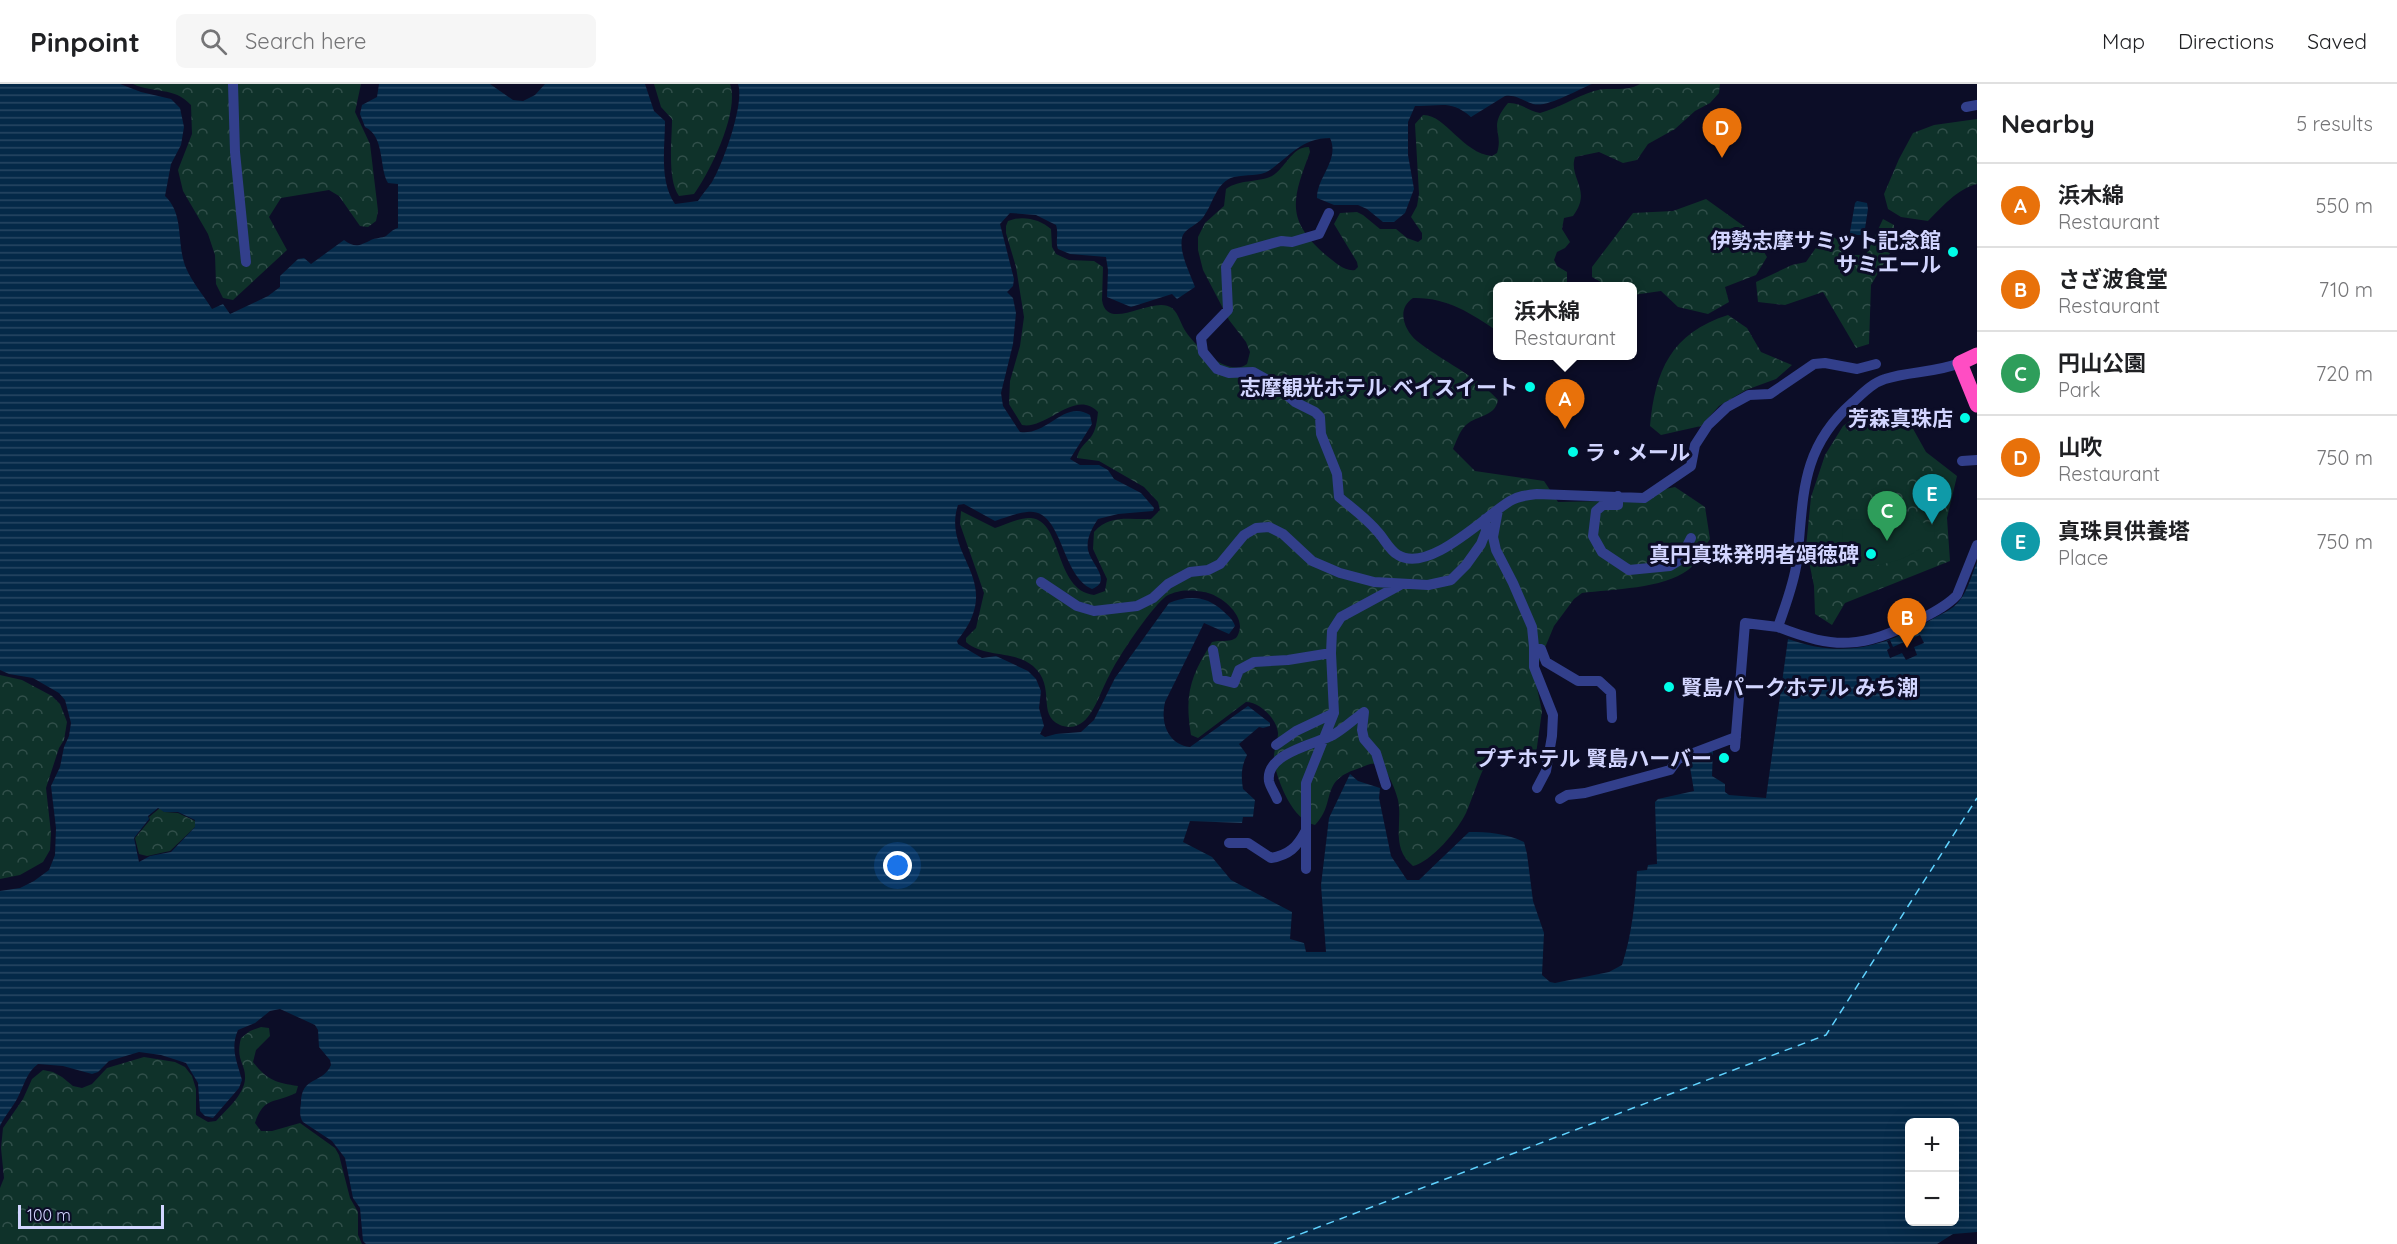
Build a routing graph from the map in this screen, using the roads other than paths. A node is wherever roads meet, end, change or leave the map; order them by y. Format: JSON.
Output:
{"nodes":[{"id":1,"x":233,"y":84,"type":"edge"},
{"id":2,"x":1329,"y":213,"type":"dead end"},
{"id":3,"x":246,"y":262,"type":"dead end"},
{"id":4,"x":1977,"y":355,"type":"edge"},
{"id":5,"x":1960,"y":363,"type":"junction"},
{"id":6,"x":1876,"y":364,"type":"dead end"},
{"id":7,"x":1977,"y":405,"type":"edge"},
{"id":8,"x":1977,"y":460,"type":"edge"},
{"id":9,"x":1962,"y":461,"type":"dead end"},
{"id":10,"x":1618,"y":496,"type":"junction"},
{"id":11,"x":1498,"y":510,"type":"junction"},
{"id":12,"x":1485,"y":519,"type":"junction"},
{"id":13,"x":1691,"y":538,"type":"dead end"},
{"id":14,"x":1977,"y":545,"type":"edge"},
{"id":15,"x":1041,"y":582,"type":"dead end"},
{"id":16,"x":1400,"y":585,"type":"junction"},
{"id":17,"x":1778,"y":627,"type":"junction"},
{"id":18,"x":1534,"y":646,"type":"junction"},
{"id":19,"x":1213,"y":650,"type":"dead end"},
{"id":20,"x":1331,"y":653,"type":"junction"},
{"id":21,"x":1334,"y":712,"type":"junction"},
{"id":22,"x":1612,"y":718,"type":"dead end"},
{"id":23,"x":1323,"y":738,"type":"junction"},
{"id":24,"x":1276,"y":745,"type":"dead end"},
{"id":25,"x":1386,"y":785,"type":"dead end"},
{"id":26,"x":1537,"y":788,"type":"dead end"},
{"id":27,"x":1277,"y":799,"type":"dead end"},
{"id":28,"x":1560,"y":799,"type":"dead end"},
{"id":29,"x":1306,"y":829,"type":"junction"},
{"id":30,"x":1228,"y":843,"type":"dead end"},
{"id":31,"x":1306,"y":868,"type":"dead end"}],
"edges":[{"from":1,"to":3,"type":"street"},
{"from":2,"to":12,"type":"street"},
{"from":4,"to":5,"type":"highway"},
{"from":5,"to":7,"type":"highway"},
{"from":5,"to":17,"type":"street"},
{"from":6,"to":10,"type":"street"},
{"from":8,"to":9,"type":"street"},
{"from":10,"to":11,"type":"street"},
{"from":10,"to":13,"type":"street"},
{"from":11,"to":12,"type":"street"},
{"from":11,"to":18,"type":"street"},
{"from":12,"to":16,"type":"street"},
{"from":14,"to":17,"type":"street"},
{"from":15,"to":16,"type":"street"},
{"from":16,"to":20,"type":"street"},
{"from":17,"to":28,"type":"street"},
{"from":18,"to":22,"type":"street"},
{"from":18,"to":26,"type":"street"},
{"from":19,"to":20,"type":"street"},
{"from":20,"to":21,"type":"street"},
{"from":21,"to":23,"type":"street"},
{"from":21,"to":24,"type":"street"},
{"from":23,"to":25,"type":"street"},
{"from":23,"to":27,"type":"street"},
{"from":23,"to":29,"type":"street"},
{"from":29,"to":30,"type":"street"},
{"from":29,"to":31,"type":"street"}]}
